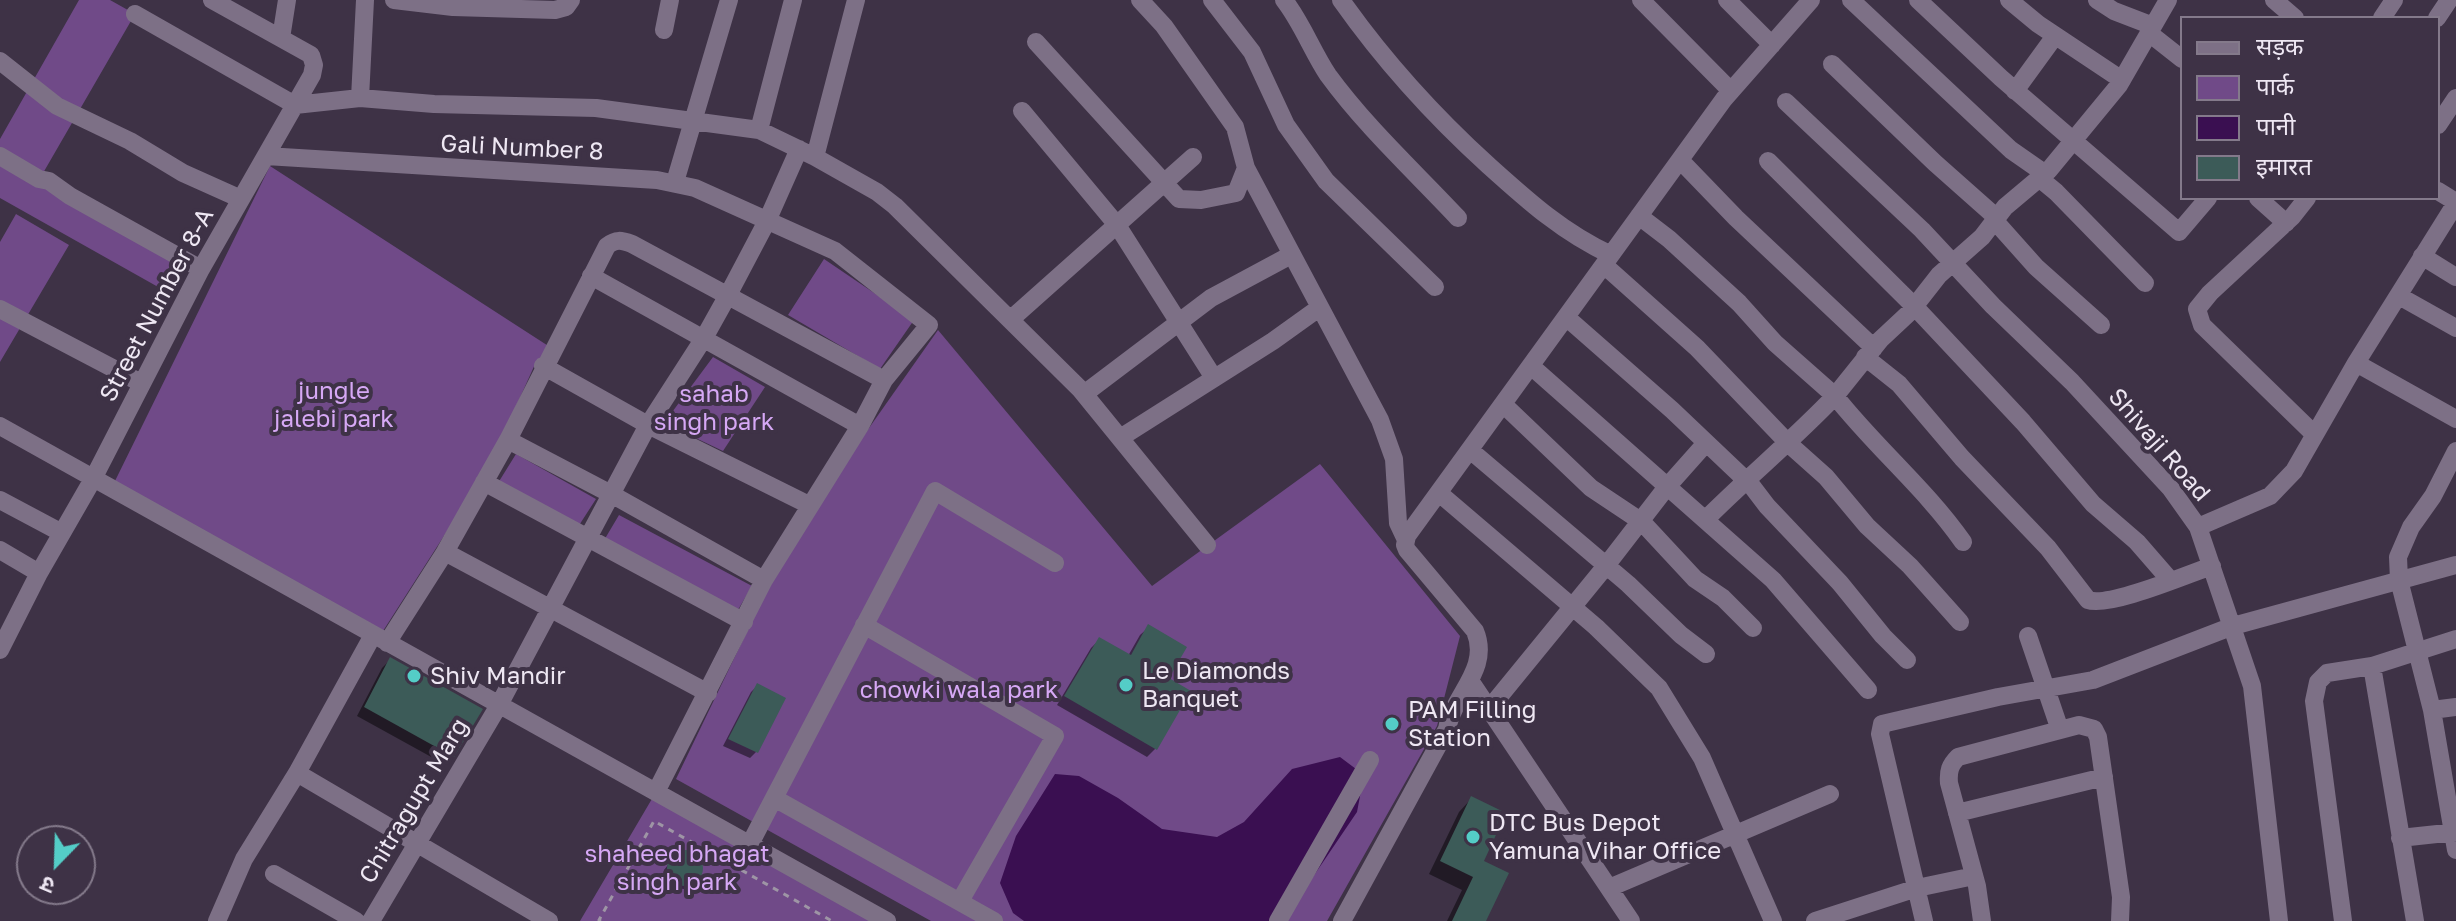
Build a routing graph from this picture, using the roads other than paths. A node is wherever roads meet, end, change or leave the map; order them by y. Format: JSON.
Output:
{"nodes":[{"id":1,"x":212,"y":0,"type":"edge"},
{"id":2,"x":287,"y":0,"type":"edge"},
{"id":3,"x":365,"y":0,"type":"edge"},
{"id":4,"x":394,"y":0,"type":"edge"},
{"id":5,"x":571,"y":0,"type":"edge"},
{"id":6,"x":670,"y":0,"type":"edge"},
{"id":7,"x":729,"y":0,"type":"edge"},
{"id":8,"x":793,"y":0,"type":"edge"},
{"id":9,"x":856,"y":0,"type":"edge"},
{"id":10,"x":1140,"y":0,"type":"edge"},
{"id":11,"x":1212,"y":0,"type":"edge"},
{"id":12,"x":1284,"y":0,"type":"edge"},
{"id":13,"x":1341,"y":0,"type":"edge"},
{"id":14,"x":1641,"y":0,"type":"edge"},
{"id":15,"x":1727,"y":0,"type":"edge"},
{"id":16,"x":1811,"y":0,"type":"edge"},
{"id":17,"x":1851,"y":0,"type":"edge"},
{"id":18,"x":1918,"y":0,"type":"edge"},
{"id":19,"x":2009,"y":0,"type":"edge"},
{"id":20,"x":2097,"y":0,"type":"edge"},
{"id":21,"x":2168,"y":0,"type":"edge"},
{"id":22,"x":2274,"y":0,"type":"edge"},
{"id":23,"x":454,"y":3,"type":"edge"},
{"id":24,"x":511,"y":5,"type":"edge"},
{"id":25,"x":234,"y":6,"type":"edge"},
{"id":26,"x":135,"y":14,"type":"dead end"},
{"id":27,"x":2293,"y":16,"type":"edge"},
{"id":28,"x":2151,"y":29,"type":"junction"},
{"id":29,"x":664,"y":30,"type":"dead end"},
{"id":30,"x":2055,"y":36,"type":"junction"},
{"id":31,"x":281,"y":38,"type":"junction"},
{"id":32,"x":1036,"y":42,"type":"dead end"},
{"id":33,"x":1772,"y":45,"type":"junction"},
{"id":34,"x":2180,"y":57,"type":"edge"},
{"id":35,"x":0,"y":61,"type":"edge"},
{"id":36,"x":1832,"y":64,"type":"dead end"},
{"id":37,"x":2122,"y":80,"type":"junction"},
{"id":38,"x":1731,"y":91,"type":"junction"},
{"id":39,"x":2015,"y":91,"type":"junction"},
{"id":40,"x":360,"y":98,"type":"junction"},
{"id":41,"x":2456,"y":98,"type":"edge"},
{"id":42,"x":1786,"y":102,"type":"dead end"},
{"id":43,"x":295,"y":105,"type":"junction"},
{"id":44,"x":1022,"y":111,"type":"dead end"},
{"id":45,"x":695,"y":121,"type":"junction"},
{"id":46,"x":2440,"y":122,"type":"edge"},
{"id":47,"x":759,"y":130,"type":"junction"},
{"id":48,"x":2073,"y":140,"type":"junction"},
{"id":49,"x":807,"y":153,"type":"junction"},
{"id":50,"x":0,"y":156,"type":"edge"},
{"id":51,"x":266,"y":156,"type":"junction"},
{"id":52,"x":1193,"y":157,"type":"dead end"},
{"id":53,"x":1680,"y":160,"type":"junction"},
{"id":54,"x":1768,"y":161,"type":"dead end"},
{"id":55,"x":1246,"y":168,"type":"junction"},
{"id":56,"x":2041,"y":176,"type":"junction"},
{"id":57,"x":675,"y":182,"type":"junction"},
{"id":58,"x":1164,"y":185,"type":"junction"},
{"id":59,"x":241,"y":199,"type":"junction"},
{"id":60,"x":2206,"y":200,"type":"edge"},
{"id":61,"x":2260,"y":200,"type":"edge"},
{"id":62,"x":2305,"y":200,"type":"edge"},
{"id":63,"x":2456,"y":202,"type":"edge"},
{"id":64,"x":1639,"y":216,"type":"junction"},
{"id":65,"x":1458,"y":218,"type":"dead end"},
{"id":66,"x":1996,"y":219,"type":"junction"},
{"id":67,"x":767,"y":221,"type":"junction"},
{"id":68,"x":2286,"y":223,"type":"junction"},
{"id":69,"x":1117,"y":225,"type":"junction"},
{"id":70,"x":1291,"y":255,"type":"junction"},
{"id":71,"x":2422,"y":256,"type":"junction"},
{"id":72,"x":1608,"y":260,"type":"junction"},
{"id":73,"x":1953,"y":262,"type":"junction"},
{"id":74,"x":201,"y":269,"type":"junction"},
{"id":75,"x":591,"y":276,"type":"junction"},
{"id":76,"x":2456,"y":277,"type":"edge"},
{"id":77,"x":2145,"y":283,"type":"dead end"},
{"id":78,"x":1435,"y":287,"type":"dead end"},
{"id":79,"x":728,"y":295,"type":"junction"},
{"id":80,"x":2399,"y":296,"type":"junction"},
{"id":81,"x":1915,"y":307,"type":"junction"},
{"id":82,"x":1319,"y":308,"type":"junction"},
{"id":83,"x":0,"y":309,"type":"edge"},
{"id":84,"x":1566,"y":317,"type":"junction"},
{"id":85,"x":1010,"y":320,"type":"junction"},
{"id":86,"x":1179,"y":322,"type":"junction"},
{"id":87,"x":2101,"y":325,"type":"dead end"},
{"id":88,"x":2456,"y":328,"type":"edge"},
{"id":89,"x":704,"y":338,"type":"junction"},
{"id":90,"x":1870,"y":353,"type":"junction"},
{"id":91,"x":2356,"y":363,"type":"junction"},
{"id":92,"x":543,"y":366,"type":"junction"},
{"id":93,"x":1531,"y":366,"type":"junction"},
{"id":94,"x":1214,"y":378,"type":"junction"},
{"id":95,"x":884,"y":380,"type":"junction"},
{"id":96,"x":141,"y":383,"type":"junction"},
{"id":97,"x":1084,"y":394,"type":"junction"},
{"id":98,"x":1835,"y":396,"type":"junction"},
{"id":99,"x":1503,"y":404,"type":"junction"},
{"id":100,"x":2456,"y":419,"type":"edge"},
{"id":101,"x":648,"y":425,"type":"junction"},
{"id":102,"x":0,"y":426,"type":"edge"},
{"id":103,"x":860,"y":426,"type":"junction"},
{"id":104,"x":2314,"y":434,"type":"junction"},
{"id":105,"x":1120,"y":438,"type":"junction"},
{"id":106,"x":508,"y":440,"type":"junction"},
{"id":107,"x":1706,"y":443,"type":"junction"},
{"id":108,"x":1789,"y":444,"type":"junction"},
{"id":109,"x":1470,"y":450,"type":"junction"},
{"id":110,"x":2456,"y":451,"type":"edge"},
{"id":111,"x":93,"y":479,"type":"junction"},
{"id":112,"x":1745,"y":480,"type":"junction"},
{"id":113,"x":484,"y":482,"type":"junction"},
{"id":114,"x":1666,"y":488,"type":"junction"},
{"id":115,"x":1439,"y":493,"type":"junction"},
{"id":116,"x":611,"y":494,"type":"junction"},
{"id":117,"x":0,"y":500,"type":"edge"},
{"id":118,"x":809,"y":505,"type":"junction"},
{"id":119,"x":1706,"y":519,"type":"junction"},
{"id":120,"x":1642,"y":522,"type":"junction"},
{"id":121,"x":2198,"y":527,"type":"junction"},
{"id":122,"x":62,"y":533,"type":"junction"},
{"id":123,"x":587,"y":539,"type":"junction"},
{"id":124,"x":1406,"y":540,"type":"junction"},
{"id":125,"x":1963,"y":542,"type":"dead end"},
{"id":126,"x":1207,"y":545,"type":"dead end"},
{"id":127,"x":0,"y":550,"type":"edge"},
{"id":128,"x":445,"y":552,"type":"junction"},
{"id":129,"x":1055,"y":563,"type":"dead end"},
{"id":130,"x":2456,"y":565,"type":"edge"},
{"id":131,"x":2212,"y":566,"type":"junction"},
{"id":132,"x":1605,"y":567,"type":"junction"},
{"id":133,"x":39,"y":573,"type":"junction"},
{"id":134,"x":764,"y":580,"type":"junction"},
{"id":135,"x":2170,"y":580,"type":"junction"},
{"id":136,"x":2399,"y":580,"type":"junction"},
{"id":137,"x":1573,"y":607,"type":"junction"},
{"id":138,"x":551,"y":610,"type":"junction"},
{"id":139,"x":744,"y":622,"type":"junction"},
{"id":140,"x":1960,"y":622,"type":"dead end"},
{"id":141,"x":864,"y":625,"type":"junction"},
{"id":142,"x":2233,"y":626,"type":"junction"},
{"id":143,"x":1753,"y":628,"type":"dead end"},
{"id":144,"x":2028,"y":636,"type":"dead end"},
{"id":145,"x":380,"y":639,"type":"junction"},
{"id":146,"x":2456,"y":639,"type":"edge"},
{"id":147,"x":0,"y":650,"type":"edge"},
{"id":148,"x":2419,"y":652,"type":"junction"},
{"id":149,"x":1706,"y":654,"type":"dead end"},
{"id":150,"x":1907,"y":660,"type":"dead end"},
{"id":151,"x":2372,"y":666,"type":"junction"},
{"id":152,"x":1471,"y":682,"type":"junction"},
{"id":153,"x":1868,"y":690,"type":"dead end"},
{"id":154,"x":2046,"y":690,"type":"junction"},
{"id":155,"x":708,"y":693,"type":"junction"},
{"id":156,"x":499,"y":705,"type":"junction"},
{"id":157,"x":2456,"y":707,"type":"edge"},
{"id":158,"x":1489,"y":709,"type":"junction"},
{"id":159,"x":2432,"y":710,"type":"junction"},
{"id":160,"x":1449,"y":718,"type":"junction"},
{"id":161,"x":2060,"y":730,"type":"junction"},
{"id":162,"x":1370,"y":760,"type":"dead end"},
{"id":163,"x":297,"y":773,"type":"junction"},
{"id":164,"x":2104,"y":777,"type":"junction"},
{"id":165,"x":656,"y":792,"type":"junction"},
{"id":166,"x":1830,"y":794,"type":"dead end"},
{"id":167,"x":774,"y":798,"type":"junction"},
{"id":168,"x":1957,"y":813,"type":"junction"},
{"id":169,"x":1735,"y":832,"type":"junction"},
{"id":170,"x":2400,"y":838,"type":"junction"},
{"id":171,"x":2455,"y":838,"type":"edge"},
{"id":172,"x":415,"y":843,"type":"junction"},
{"id":173,"x":750,"y":844,"type":"junction"},
{"id":174,"x":274,"y":874,"type":"dead end"},
{"id":175,"x":1974,"y":876,"type":"junction"},
{"id":176,"x":1609,"y":888,"type":"junction"},
{"id":177,"x":1917,"y":888,"type":"junction"},
{"id":178,"x":960,"y":901,"type":"junction"},
{"id":179,"x":536,"y":918,"type":"edge"},
{"id":180,"x":217,"y":921,"type":"edge"},
{"id":181,"x":356,"y":921,"type":"edge"},
{"id":182,"x":371,"y":921,"type":"edge"},
{"id":183,"x":887,"y":921,"type":"edge"},
{"id":184,"x":994,"y":921,"type":"edge"},
{"id":185,"x":1278,"y":921,"type":"edge"},
{"id":186,"x":1330,"y":921,"type":"edge"},
{"id":187,"x":1342,"y":921,"type":"edge"},
{"id":188,"x":1631,"y":921,"type":"edge"},
{"id":189,"x":1773,"y":921,"type":"edge"},
{"id":190,"x":1815,"y":921,"type":"edge"},
{"id":191,"x":1924,"y":921,"type":"edge"},
{"id":192,"x":1982,"y":921,"type":"edge"},
{"id":193,"x":2120,"y":921,"type":"edge"},
{"id":194,"x":2279,"y":921,"type":"edge"},
{"id":195,"x":2343,"y":921,"type":"edge"},
{"id":196,"x":2415,"y":921,"type":"edge"}],
"edges":[{"from":1,"to":25,"type":"street"},
{"from":2,"to":31,"type":"street"},
{"from":3,"to":40,"type":"street"},
{"from":4,"to":23,"type":"street"},
{"from":5,"to":24,"type":"street"},
{"from":6,"to":29,"type":"street"},
{"from":7,"to":45,"type":"street"},
{"from":8,"to":47,"type":"street"},
{"from":9,"to":49,"type":"street","name":"Chitragupt Marg"},
{"from":10,"to":55,"type":"street"},
{"from":11,"to":78,"type":"street"},
{"from":12,"to":65,"type":"street"},
{"from":13,"to":72,"type":"street"},
{"from":14,"to":38,"type":"street"},
{"from":15,"to":33,"type":"street"},
{"from":16,"to":33,"type":"street"},
{"from":17,"to":56,"type":"street"},
{"from":18,"to":39,"type":"street"},
{"from":19,"to":30,"type":"street"},
{"from":20,"to":28,"type":"street"},
{"from":21,"to":28,"type":"street"},
{"from":22,"to":27,"type":"street"},
{"from":23,"to":24,"type":"street"},
{"from":25,"to":31,"type":"street"},
{"from":26,"to":43,"type":"street"},
{"from":28,"to":34,"type":"street"},
{"from":28,"to":37,"type":"street"},
{"from":30,"to":37,"type":"street"},
{"from":30,"to":39,"type":"street"},
{"from":31,"to":43,"type":"street","name":"Street Number 8-A"},
{"from":32,"to":58,"type":"street"},
{"from":33,"to":38,"type":"street"},
{"from":35,"to":59,"type":"street"},
{"from":36,"to":66,"type":"street"},
{"from":37,"to":48,"type":"street"},
{"from":38,"to":53,"type":"street"},
{"from":39,"to":48,"type":"street"},
{"from":40,"to":43,"type":"street"},
{"from":40,"to":45,"type":"street"},
{"from":41,"to":46,"type":"street"},
{"from":42,"to":73,"type":"street","name":"Shivaji Road"},
{"from":43,"to":51,"type":"street","name":"Street Number 8-A"},
{"from":44,"to":69,"type":"street"},
{"from":45,"to":47,"type":"street"},
{"from":45,"to":57,"type":"street"},
{"from":47,"to":49,"type":"street"},
{"from":48,"to":56,"type":"street"},
{"from":48,"to":60,"type":"street"},
{"from":49,"to":67,"type":"street","name":"Chitragupt Marg"},
{"from":49,"to":85,"type":"street"},
{"from":50,"to":74,"type":"street"},
{"from":51,"to":57,"type":"street","name":"Gali Number 8"},
{"from":51,"to":59,"type":"street","name":"Street Number 8-A"},
{"from":52,"to":58,"type":"street"},
{"from":53,"to":64,"type":"street"},
{"from":53,"to":90,"type":"street"},
{"from":54,"to":81,"type":"street"},
{"from":55,"to":58,"type":"street"},
{"from":55,"to":70,"type":"street"},
{"from":56,"to":66,"type":"street"},
{"from":56,"to":77,"type":"street"},
{"from":57,"to":67,"type":"street","name":"Gali Number 8"},
{"from":58,"to":69,"type":"street"},
{"from":59,"to":74,"type":"street","name":"Street Number 8-A"},
{"from":61,"to":68,"type":"street"},
{"from":62,"to":68,"type":"street"},
{"from":63,"to":71,"type":"street","name":"Shivaji Road"},
{"from":64,"to":72,"type":"street"},
{"from":64,"to":98,"type":"street"},
{"from":66,"to":73,"type":"street"},
{"from":66,"to":87,"type":"street"},
{"from":67,"to":79,"type":"street","name":"Chitragupt Marg"},
{"from":67,"to":95,"type":"street","name":"Gali Number 8"},
{"from":68,"to":104,"type":"street"},
{"from":69,"to":85,"type":"street"},
{"from":69,"to":86,"type":"street"},
{"from":70,"to":82,"type":"street"},
{"from":70,"to":86,"type":"street"},
{"from":71,"to":76,"type":"street"},
{"from":71,"to":80,"type":"street","name":"Shivaji Road"},
{"from":72,"to":84,"type":"street"},
{"from":72,"to":108,"type":"street"},
{"from":73,"to":81,"type":"street"},
{"from":73,"to":121,"type":"street","name":"Shivaji Road"},
{"from":74,"to":96,"type":"street","name":"Street Number 8-A"},
{"from":75,"to":79,"type":"street"},
{"from":75,"to":89,"type":"street"},
{"from":75,"to":92,"type":"street"},
{"from":79,"to":89,"type":"street","name":"Chitragupt Marg"},
{"from":79,"to":95,"type":"street"},
{"from":80,"to":88,"type":"street"},
{"from":80,"to":91,"type":"street","name":"Shivaji Road"},
{"from":81,"to":90,"type":"street"},
{"from":81,"to":135,"type":"street"},
{"from":82,"to":94,"type":"street"},
{"from":82,"to":124,"type":"street"},
{"from":83,"to":96,"type":"street"},
{"from":84,"to":93,"type":"street"},
{"from":84,"to":107,"type":"street"},
{"from":85,"to":97,"type":"street"},
{"from":86,"to":94,"type":"street"},
{"from":86,"to":97,"type":"street"},
{"from":89,"to":101,"type":"street","name":"Chitragupt Marg"},
{"from":89,"to":103,"type":"street"},
{"from":90,"to":98,"type":"street"},
{"from":90,"to":135,"type":"street"},
{"from":91,"to":100,"type":"street"},
{"from":91,"to":104,"type":"street","name":"Shivaji Road"},
{"from":92,"to":101,"type":"street"},
{"from":92,"to":106,"type":"street"},
{"from":93,"to":99,"type":"street"},
{"from":93,"to":114,"type":"street"},
{"from":94,"to":105,"type":"street"},
{"from":95,"to":103,"type":"street"},
{"from":96,"to":111,"type":"street","name":"Street Number 8-A"},
{"from":97,"to":105,"type":"street"},
{"from":98,"to":108,"type":"street"},
{"from":98,"to":125,"type":"street"},
{"from":99,"to":109,"type":"street"},
{"from":99,"to":120,"type":"street"},
{"from":101,"to":116,"type":"street","name":"Chitragupt Marg"},
{"from":101,"to":118,"type":"street"},
{"from":102,"to":111,"type":"street"},
{"from":103,"to":118,"type":"street"},
{"from":104,"to":121,"type":"street","name":"Shivaji Road"},
{"from":105,"to":126,"type":"street"},
{"from":106,"to":113,"type":"street"},
{"from":106,"to":116,"type":"street"},
{"from":107,"to":112,"type":"street"},
{"from":107,"to":114,"type":"street"},
{"from":108,"to":112,"type":"street"},
{"from":108,"to":140,"type":"street"},
{"from":109,"to":115,"type":"street"},
{"from":109,"to":132,"type":"street"},
{"from":110,"to":136,"type":"street"},
{"from":111,"to":122,"type":"street","name":"Street Number 8-A"},
{"from":111,"to":145,"type":"street"},
{"from":112,"to":119,"type":"street"},
{"from":112,"to":150,"type":"street"},
{"from":113,"to":123,"type":"street"},
{"from":113,"to":128,"type":"street"},
{"from":114,"to":119,"type":"street"},
{"from":114,"to":120,"type":"street"},
{"from":115,"to":124,"type":"street"},
{"from":115,"to":137,"type":"street"},
{"from":116,"to":123,"type":"street","name":"Chitragupt Marg"},
{"from":116,"to":134,"type":"street"},
{"from":117,"to":122,"type":"street"},
{"from":118,"to":134,"type":"street"},
{"from":119,"to":153,"type":"street"},
{"from":120,"to":132,"type":"street"},
{"from":120,"to":143,"type":"street"},
{"from":121,"to":131,"type":"street"},
{"from":122,"to":133,"type":"street","name":"Street Number 8-A"},
{"from":123,"to":138,"type":"street","name":"Chitragupt Marg"},
{"from":123,"to":139,"type":"street"},
{"from":124,"to":152,"type":"street"},
{"from":127,"to":133,"type":"street"},
{"from":128,"to":138,"type":"street"},
{"from":128,"to":145,"type":"street"},
{"from":129,"to":141,"type":"street"},
{"from":130,"to":136,"type":"street"},
{"from":131,"to":135,"type":"street"},
{"from":131,"to":142,"type":"street"},
{"from":132,"to":137,"type":"street"},
{"from":132,"to":149,"type":"street"},
{"from":133,"to":147,"type":"street","name":"Street Number 8-A"},
{"from":134,"to":139,"type":"street"},
{"from":136,"to":142,"type":"street"},
{"from":136,"to":148,"type":"street"},
{"from":137,"to":158,"type":"street"},
{"from":137,"to":169,"type":"street"},
{"from":138,"to":155,"type":"street"},
{"from":138,"to":156,"type":"street","name":"Chitragupt Marg"},
{"from":139,"to":155,"type":"street"},
{"from":141,"to":167,"type":"street"},
{"from":141,"to":178,"type":"street"},
{"from":142,"to":154,"type":"street"},
{"from":142,"to":194,"type":"street"},
{"from":144,"to":154,"type":"street"},
{"from":145,"to":156,"type":"street"},
{"from":145,"to":163,"type":"street"},
{"from":146,"to":148,"type":"street"},
{"from":148,"to":151,"type":"street"},
{"from":148,"to":159,"type":"street"},
{"from":151,"to":170,"type":"street"},
{"from":151,"to":195,"type":"street"},
{"from":152,"to":158,"type":"street"},
{"from":152,"to":160,"type":"street"},
{"from":154,"to":161,"type":"street"},
{"from":154,"to":177,"type":"street"},
{"from":155,"to":165,"type":"street"},
{"from":156,"to":165,"type":"street"},
{"from":156,"to":172,"type":"street","name":"Chitragupt Marg"},
{"from":157,"to":159,"type":"street"},
{"from":158,"to":176,"type":"street"},
{"from":159,"to":171,"type":"street"},
{"from":160,"to":186,"type":"street"},
{"from":160,"to":187,"type":"street"},
{"from":161,"to":164,"type":"street"},
{"from":161,"to":168,"type":"street"},
{"from":162,"to":185,"type":"street"},
{"from":163,"to":172,"type":"street"},
{"from":163,"to":180,"type":"street"},
{"from":164,"to":168,"type":"street"},
{"from":164,"to":193,"type":"street"},
{"from":165,"to":173,"type":"street"},
{"from":166,"to":169,"type":"street"},
{"from":167,"to":173,"type":"street"},
{"from":167,"to":178,"type":"street"},
{"from":168,"to":175,"type":"street"},
{"from":169,"to":176,"type":"street"},
{"from":169,"to":189,"type":"street"},
{"from":170,"to":171,"type":"street"},
{"from":170,"to":196,"type":"street"},
{"from":172,"to":179,"type":"street"},
{"from":172,"to":182,"type":"street","name":"Chitragupt Marg"},
{"from":173,"to":183,"type":"street"},
{"from":174,"to":181,"type":"street"},
{"from":175,"to":177,"type":"street"},
{"from":175,"to":192,"type":"street"},
{"from":176,"to":188,"type":"street"},
{"from":177,"to":190,"type":"street"},
{"from":177,"to":191,"type":"street"},
{"from":178,"to":184,"type":"street"}]}
